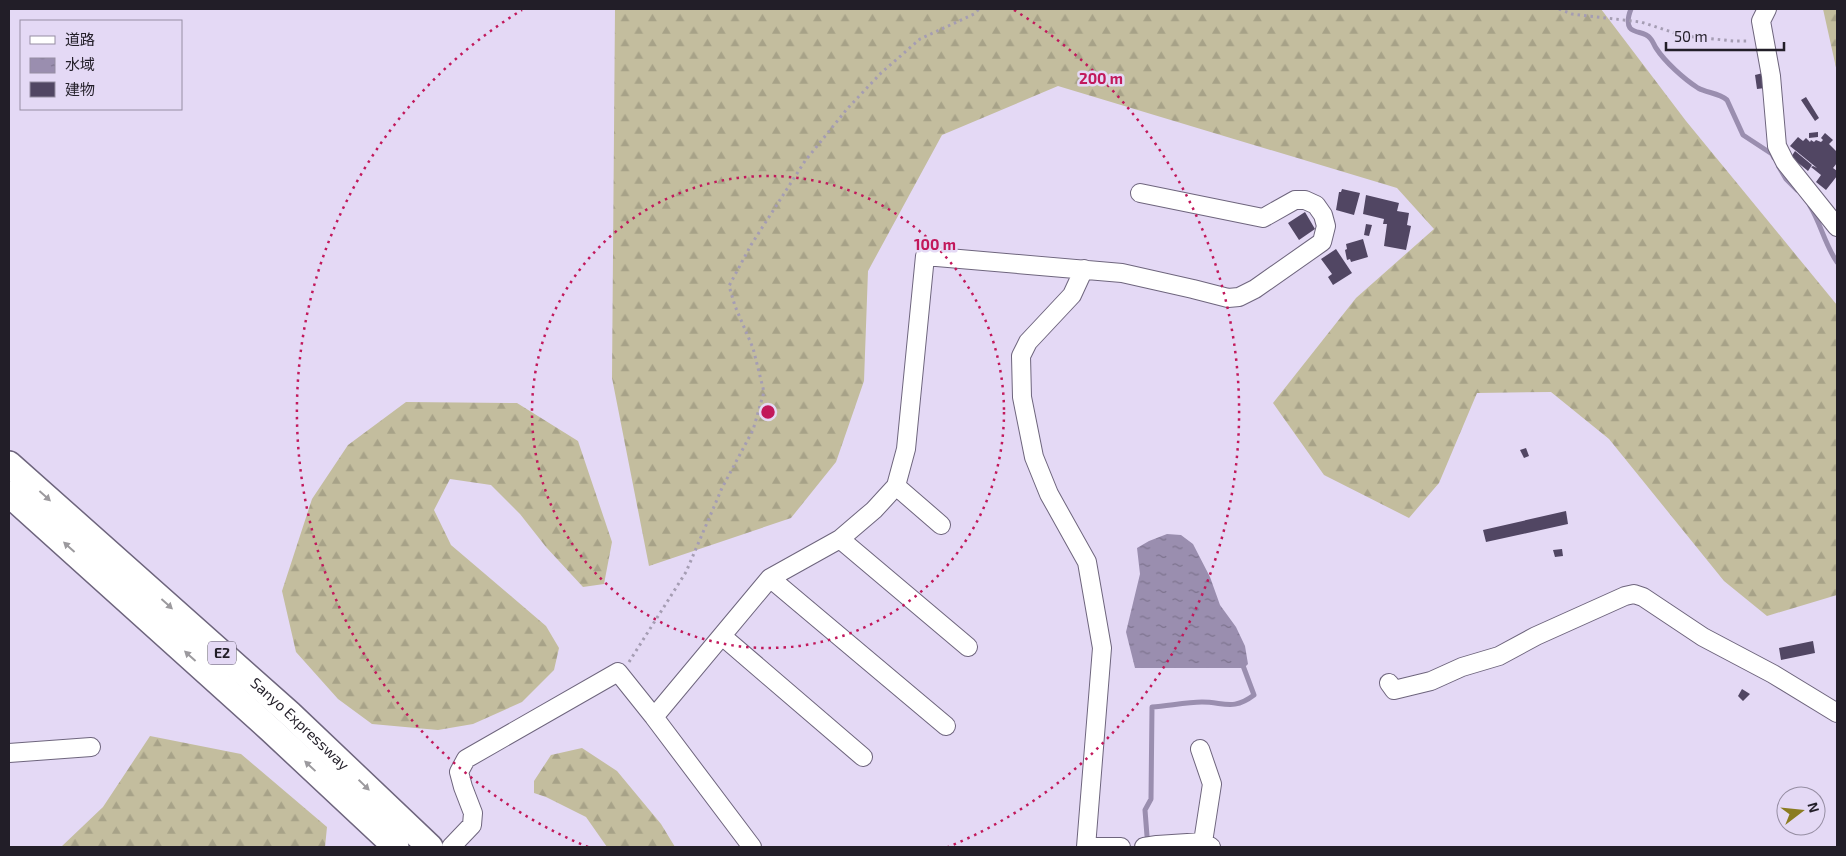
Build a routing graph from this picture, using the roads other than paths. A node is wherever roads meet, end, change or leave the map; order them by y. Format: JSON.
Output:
{"nodes":[{"id":1,"x":1768,"y":9,"type":"edge"},
{"id":2,"x":1140,"y":193,"type":"dead end"},
{"id":3,"x":1837,"y":227,"type":"edge"},
{"id":4,"x":1084,"y":269,"type":"junction"},
{"id":5,"x":9,"y":464,"type":"edge"},
{"id":6,"x":896,"y":486,"type":"junction"},
{"id":7,"x":15,"y":499,"type":"edge"},
{"id":8,"x":941,"y":525,"type":"dead end"},
{"id":9,"x":840,"y":539,"type":"junction"},
{"id":10,"x":770,"y":578,"type":"junction"},
{"id":11,"x":722,"y":636,"type":"junction"},
{"id":12,"x":968,"y":647,"type":"dead end"},
{"id":13,"x":1389,"y":683,"type":"dead end"},
{"id":14,"x":1837,"y":713,"type":"edge"},
{"id":15,"x":654,"y":717,"type":"junction"},
{"id":16,"x":946,"y":726,"type":"dead end"},
{"id":17,"x":91,"y":747,"type":"dead end"},
{"id":18,"x":1200,"y":749,"type":"dead end"},
{"id":19,"x":9,"y":753,"type":"edge"},
{"id":20,"x":863,"y":757,"type":"dead end"},
{"id":21,"x":1208,"y":844,"type":"edge"},
{"id":22,"x":396,"y":847,"type":"edge"},
{"id":23,"x":430,"y":847,"type":"edge"},
{"id":24,"x":451,"y":847,"type":"edge"},
{"id":25,"x":752,"y":847,"type":"edge"},
{"id":26,"x":1086,"y":847,"type":"edge"},
{"id":27,"x":1121,"y":847,"type":"edge"},
{"id":28,"x":1144,"y":847,"type":"edge"}],
"edges":[{"from":1,"to":3,"type":"street"},
{"from":2,"to":4,"type":"street"},
{"from":4,"to":6,"type":"street"},
{"from":4,"to":26,"type":"street"},
{"from":5,"to":23,"type":"highway","name":"Sanyo Expressway","number":"E2","one_way":true},
{"from":6,"to":8,"type":"street"},
{"from":6,"to":9,"type":"street"},
{"from":22,"to":7,"type":"highway","name":"Sanyo Expressway","number":"E2","one_way":true},
{"from":9,"to":10,"type":"street"},
{"from":9,"to":12,"type":"street"},
{"from":10,"to":11,"type":"street"},
{"from":10,"to":16,"type":"street"},
{"from":11,"to":15,"type":"street"},
{"from":11,"to":20,"type":"street"},
{"from":13,"to":14,"type":"street"},
{"from":15,"to":24,"type":"street"},
{"from":15,"to":25,"type":"street"},
{"from":17,"to":19,"type":"street"},
{"from":18,"to":21,"type":"street"},
{"from":21,"to":28,"type":"street"},
{"from":26,"to":27,"type":"street"}]}
